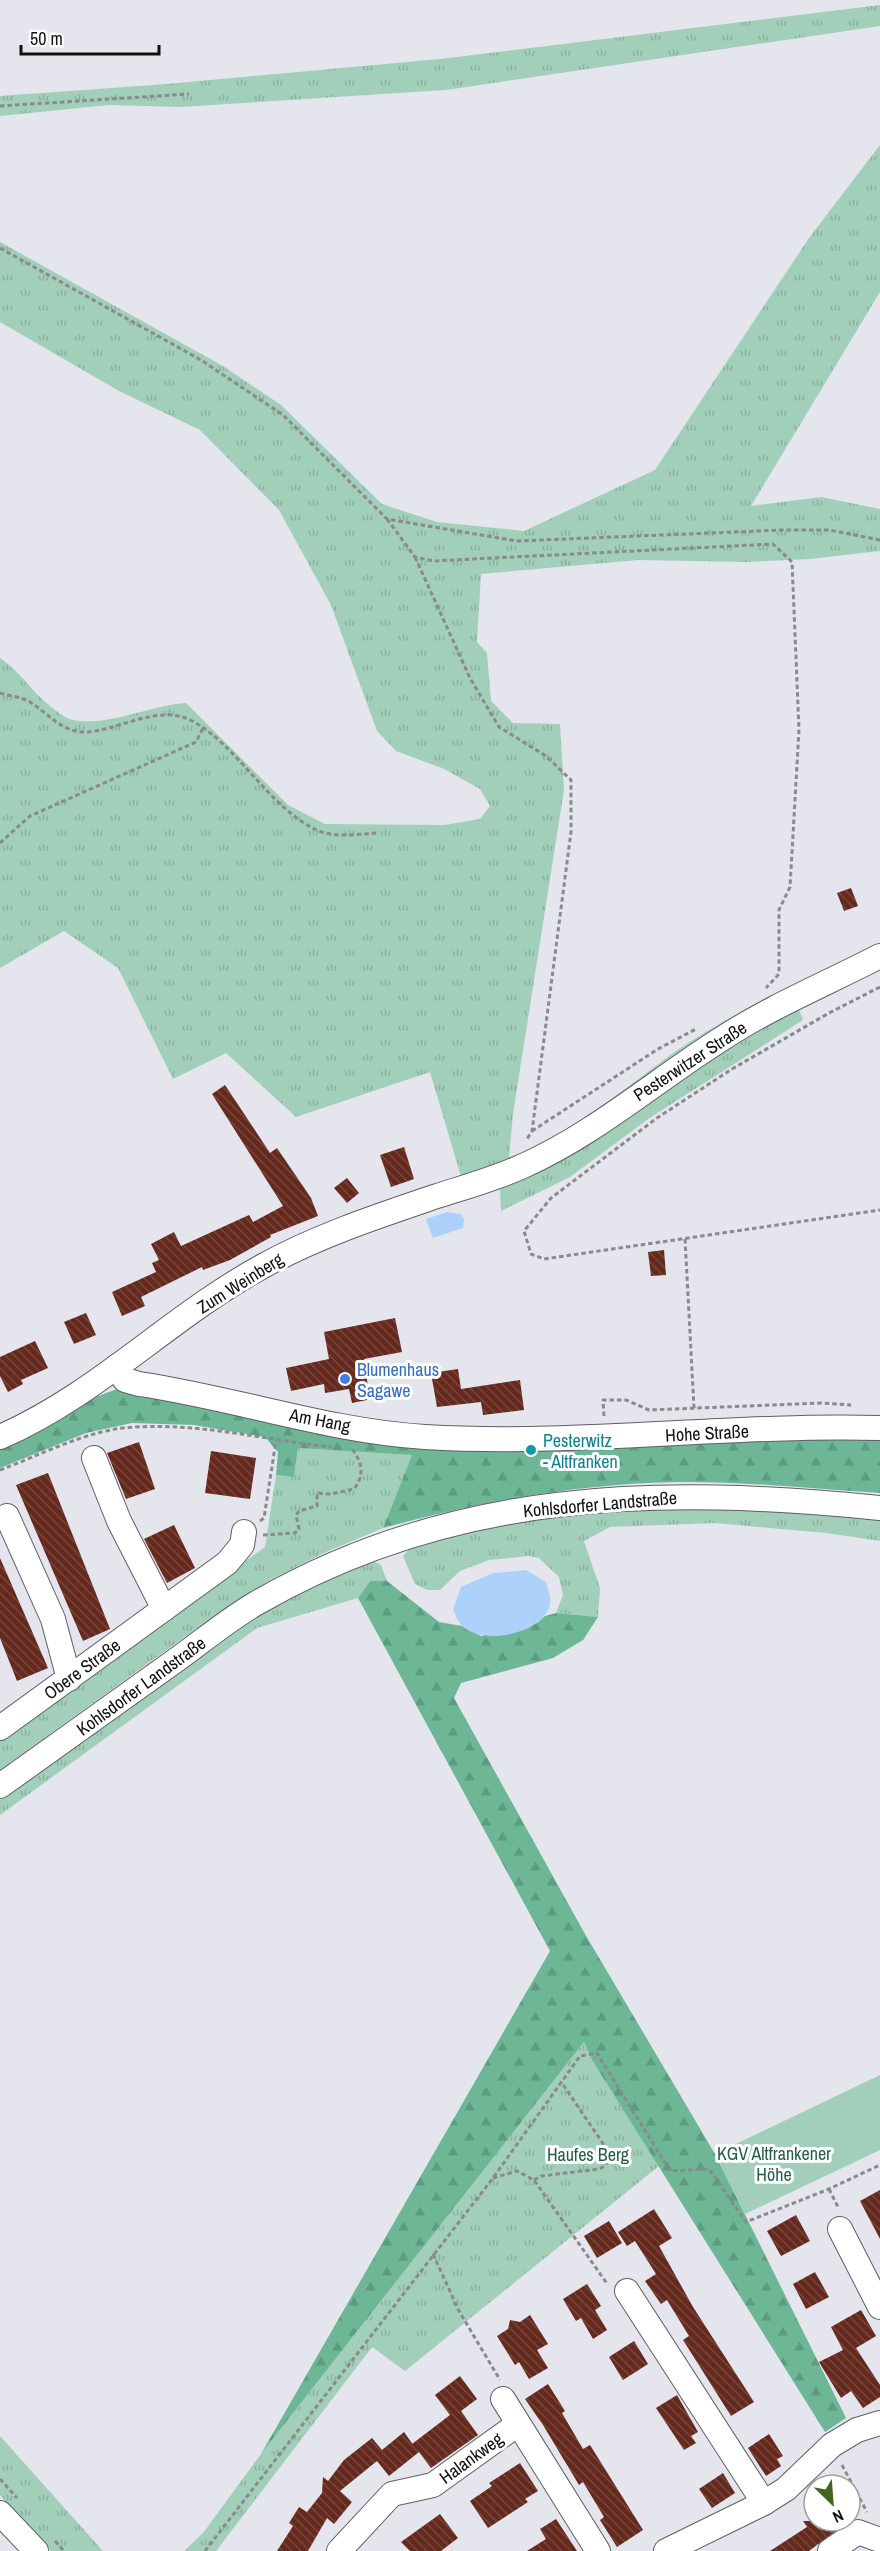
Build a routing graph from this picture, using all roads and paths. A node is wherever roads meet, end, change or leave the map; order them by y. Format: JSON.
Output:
{"nodes":[{"id":1,"x":189,"y":94,"type":"dead end"},
{"id":2,"x":0,"y":106,"type":"edge"},
{"id":3,"x":0,"y":248,"type":"edge"},
{"id":4,"x":387,"y":519,"type":"junction"},
{"id":5,"x":880,"y":540,"type":"edge"},
{"id":6,"x":415,"y":557,"type":"junction"},
{"id":7,"x":0,"y":693,"type":"edge"},
{"id":8,"x":203,"y":728,"type":"junction"},
{"id":9,"x":378,"y":833,"type":"dead end"},
{"id":10,"x":0,"y":843,"type":"edge"},
{"id":11,"x":880,"y":956,"type":"edge"},
{"id":12,"x":880,"y":987,"type":"edge"},
{"id":13,"x":759,"y":995,"type":"dead end"},
{"id":14,"x":699,"y":1027,"type":"dead end"},
{"id":15,"x":532,"y":1131,"type":"junction"},
{"id":16,"x":523,"y":1146,"type":"dead end"},
{"id":17,"x":504,"y":1174,"type":"joint"},
{"id":18,"x":880,"y":1210,"type":"edge"},
{"id":19,"x":685,"y":1239,"type":"junction"},
{"id":20,"x":116,"y":1367,"type":"junction"},
{"id":21,"x":856,"y":1405,"type":"dead end"},
{"id":22,"x":694,"y":1408,"type":"junction"},
{"id":23,"x":604,"y":1412,"type":"dead end"},
{"id":24,"x":880,"y":1428,"type":"edge"},
{"id":25,"x":0,"y":1437,"type":"edge"},
{"id":26,"x":276,"y":1441,"type":"junction"},
{"id":27,"x":533,"y":1441,"type":"joint"},
{"id":28,"x":333,"y":1448,"type":"dead end"},
{"id":29,"x":352,"y":1449,"type":"dead end"},
{"id":30,"x":94,"y":1458,"type":"dead end"},
{"id":31,"x":0,"y":1470,"type":"edge"},
{"id":32,"x":266,"y":1507,"type":"dead end"},
{"id":33,"x":880,"y":1508,"type":"edge"},
{"id":34,"x":7,"y":1516,"type":"dead end"},
{"id":35,"x":244,"y":1532,"type":"joint"},
{"id":36,"x":164,"y":1609,"type":"junction"},
{"id":37,"x":69,"y":1678,"type":"junction"},
{"id":38,"x":0,"y":1728,"type":"edge"},
{"id":39,"x":0,"y":1786,"type":"edge"},
{"id":40,"x":562,"y":2083,"type":"junction"},
{"id":41,"x":880,"y":2165,"type":"edge"},
{"id":42,"x":493,"y":2178,"type":"junction"},
{"id":43,"x":534,"y":2180,"type":"junction"},
{"id":44,"x":840,"y":2229,"type":"dead end"},
{"id":45,"x":433,"y":2254,"type":"junction"},
{"id":46,"x":627,"y":2291,"type":"joint"},
{"id":47,"x":880,"y":2307,"type":"edge"},
{"id":48,"x":503,"y":2399,"type":"joint"},
{"id":49,"x":880,"y":2423,"type":"edge"},
{"id":50,"x":518,"y":2424,"type":"junction"},
{"id":51,"x":832,"y":2445,"type":"junction"},
{"id":52,"x":764,"y":2503,"type":"junction"},
{"id":53,"x":0,"y":2513,"type":"edge"},
{"id":54,"x":869,"y":2517,"type":"dead end"},
{"id":55,"x":880,"y":2540,"type":"edge"},
{"id":56,"x":36,"y":2551,"type":"edge"},
{"id":57,"x":205,"y":2551,"type":"edge"},
{"id":58,"x":339,"y":2551,"type":"edge"},
{"id":59,"x":598,"y":2551,"type":"edge"},
{"id":60,"x":666,"y":2551,"type":"edge"},
{"id":61,"x":830,"y":2551,"type":"edge"}],
"edges":[{"from":1,"to":2,"type":"path"},
{"from":3,"to":4,"type":"path"},
{"from":4,"to":5,"type":"path"},
{"from":4,"to":6,"type":"path"},
{"from":6,"to":13,"type":"path"},
{"from":6,"to":15,"type":"path"},
{"from":7,"to":8,"type":"path"},
{"from":8,"to":9,"type":"path"},
{"from":8,"to":10,"type":"path"},
{"from":11,"to":17,"type":"street","name":"Pesterwitzer Straße"},
{"from":12,"to":19,"type":"path"},
{"from":14,"to":15,"type":"path"},
{"from":15,"to":16,"type":"path"},
{"from":17,"to":20,"type":"street","name":"Zum Weinberg"},
{"from":18,"to":19,"type":"path"},
{"from":19,"to":22,"type":"path"},
{"from":20,"to":25,"type":"street","name":"Zum Weinberg"},
{"from":20,"to":27,"type":"street","name":"Am Hang"},
{"from":21,"to":22,"type":"path"},
{"from":22,"to":23,"type":"path"},
{"from":24,"to":27,"type":"street","name":"Hohe Straße"},
{"from":26,"to":28,"type":"path"},
{"from":26,"to":31,"type":"path"},
{"from":26,"to":32,"type":"path"},
{"from":29,"to":35,"type":"path"},
{"from":30,"to":36,"type":"street"},
{"from":33,"to":39,"type":"street","name":"Kohlsdorfer Landstraße"},
{"from":34,"to":37,"type":"street"},
{"from":35,"to":36,"type":"street","name":"Obere Straße"},
{"from":36,"to":37,"type":"street","name":"Obere Straße"},
{"from":37,"to":38,"type":"street","name":"Obere Straße"},
{"from":40,"to":41,"type":"path"},
{"from":40,"to":42,"type":"path"},
{"from":40,"to":43,"type":"path"},
{"from":42,"to":43,"type":"path"},
{"from":42,"to":45,"type":"path"},
{"from":43,"to":46,"type":"path"},
{"from":44,"to":47,"type":"street"},
{"from":45,"to":48,"type":"path"},
{"from":45,"to":57,"type":"path"},
{"from":46,"to":52,"type":"street"},
{"from":48,"to":50,"type":"street"},
{"from":49,"to":51,"type":"street"},
{"from":50,"to":58,"type":"street","name":"Halankweg"},
{"from":50,"to":59,"type":"street"},
{"from":51,"to":52,"type":"street"},
{"from":51,"to":54,"type":"path"},
{"from":52,"to":60,"type":"street"},
{"from":53,"to":56,"type":"street"},
{"from":55,"to":61,"type":"street"}]}
